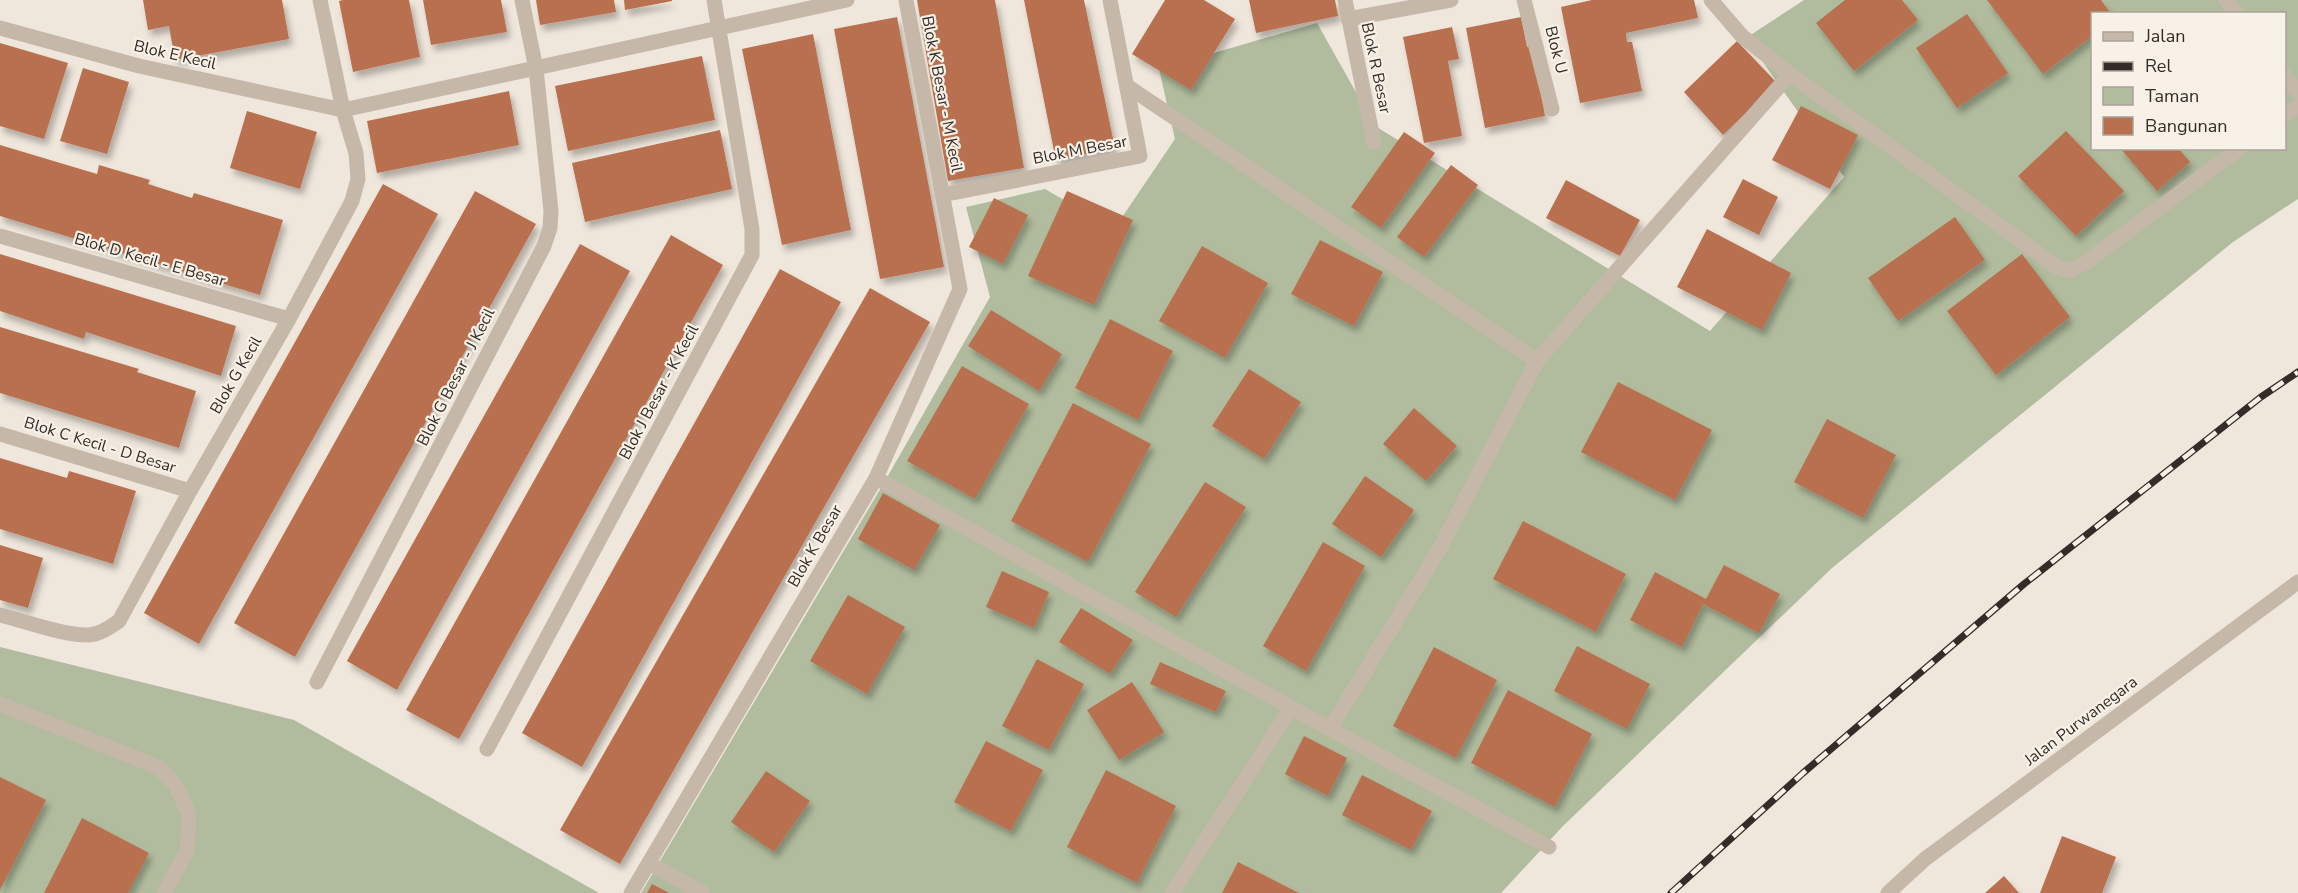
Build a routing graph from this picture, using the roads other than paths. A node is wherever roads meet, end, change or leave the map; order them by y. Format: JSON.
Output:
{"nodes":[{"id":1,"x":320,"y":0,"type":"edge"},
{"id":2,"x":522,"y":0,"type":"edge"},
{"id":3,"x":714,"y":0,"type":"edge"},
{"id":4,"x":847,"y":0,"type":"edge"},
{"id":5,"x":906,"y":0,"type":"edge"},
{"id":6,"x":1110,"y":0,"type":"edge"},
{"id":7,"x":1345,"y":0,"type":"edge"},
{"id":8,"x":1451,"y":0,"type":"edge"},
{"id":9,"x":1524,"y":0,"type":"edge"},
{"id":10,"x":1711,"y":0,"type":"edge"},
{"id":11,"x":2226,"y":0,"type":"edge"},
{"id":12,"x":2235,"y":12,"type":"edge"},
{"id":13,"x":1348,"y":19,"type":"junction"},
{"id":14,"x":719,"y":27,"type":"junction"},
{"id":15,"x":0,"y":28,"type":"edge"},
{"id":16,"x":536,"y":69,"type":"junction"},
{"id":17,"x":1790,"y":74,"type":"junction"},
{"id":18,"x":2286,"y":77,"type":"edge"},
{"id":19,"x":1127,"y":86,"type":"junction"},
{"id":20,"x":2298,"y":92,"type":"edge"},
{"id":21,"x":1552,"y":109,"type":"dead end"},
{"id":22,"x":343,"y":110,"type":"junction"},
{"id":23,"x":1374,"y":144,"type":"dead end"},
{"id":24,"x":2237,"y":150,"type":"edge"},
{"id":25,"x":942,"y":195,"type":"junction"},
{"id":26,"x":0,"y":236,"type":"edge"},
{"id":27,"x":289,"y":319,"type":"junction"},
{"id":28,"x":1537,"y":361,"type":"junction"},
{"id":29,"x":0,"y":434,"type":"edge"},
{"id":30,"x":876,"y":478,"type":"junction"},
{"id":31,"x":190,"y":491,"type":"junction"},
{"id":32,"x":2298,"y":582,"type":"edge"},
{"id":33,"x":0,"y":615,"type":"edge"},
{"id":34,"x":317,"y":682,"type":"dead end"},
{"id":35,"x":0,"y":704,"type":"edge"},
{"id":36,"x":1291,"y":708,"type":"junction"},
{"id":37,"x":1330,"y":729,"type":"junction"},
{"id":38,"x":487,"y":748,"type":"dead end"},
{"id":39,"x":1549,"y":847,"type":"dead end"},
{"id":40,"x":649,"y":863,"type":"junction"},
{"id":41,"x":164,"y":893,"type":"edge"},
{"id":42,"x":631,"y":893,"type":"edge"},
{"id":43,"x":703,"y":893,"type":"edge"},
{"id":44,"x":1172,"y":893,"type":"edge"},
{"id":45,"x":1888,"y":893,"type":"edge"}],
"edges":[{"from":1,"to":22,"type":"street","name":"Blok G Kecil"},
{"from":2,"to":16,"type":"street","name":"Blok G Besar - J Kecil"},
{"from":3,"to":14,"type":"street","name":"Blok J Besar - K Kecil"},
{"from":4,"to":14,"type":"street"},
{"from":5,"to":25,"type":"street","name":"Blok K Besar - M Kecil"},
{"from":6,"to":19,"type":"street","name":"Blok M Besar"},
{"from":7,"to":13,"type":"street","name":"Blok R Besar"},
{"from":8,"to":13,"type":"street"},
{"from":9,"to":21,"type":"street","name":"Blok U"},
{"from":10,"to":17,"type":"street"},
{"from":11,"to":12,"type":"street"},
{"from":13,"to":23,"type":"street","name":"Blok R Besar"},
{"from":14,"to":16,"type":"street"},
{"from":14,"to":38,"type":"street","name":"Blok J Besar - K Kecil"},
{"from":15,"to":22,"type":"street","name":"Blok E Kecil"},
{"from":16,"to":22,"type":"street"},
{"from":16,"to":34,"type":"street","name":"Blok G Besar - J Kecil"},
{"from":17,"to":24,"type":"street"},
{"from":17,"to":28,"type":"street"},
{"from":18,"to":20,"type":"street"},
{"from":19,"to":25,"type":"street","name":"Blok M Besar"},
{"from":19,"to":28,"type":"street"},
{"from":22,"to":27,"type":"street","name":"Blok G Kecil"},
{"from":25,"to":30,"type":"street","name":"Blok K Besar"},
{"from":26,"to":27,"type":"street","name":"Blok D Kecil - E Besar"},
{"from":27,"to":31,"type":"street","name":"Blok G Kecil"},
{"from":28,"to":37,"type":"street"},
{"from":29,"to":31,"type":"street","name":"Blok C Kecil - D Besar"},
{"from":30,"to":36,"type":"street"},
{"from":30,"to":40,"type":"street","name":"Blok K Besar"},
{"from":31,"to":33,"type":"street","name":"Blok G Kecil"},
{"from":32,"to":45,"type":"street","name":"Jalan Purwanegara"},
{"from":35,"to":41,"type":"street"},
{"from":36,"to":37,"type":"street"},
{"from":36,"to":44,"type":"street"},
{"from":37,"to":39,"type":"street"},
{"from":40,"to":42,"type":"street","name":"Blok K Besar"},
{"from":40,"to":43,"type":"street"}]}
